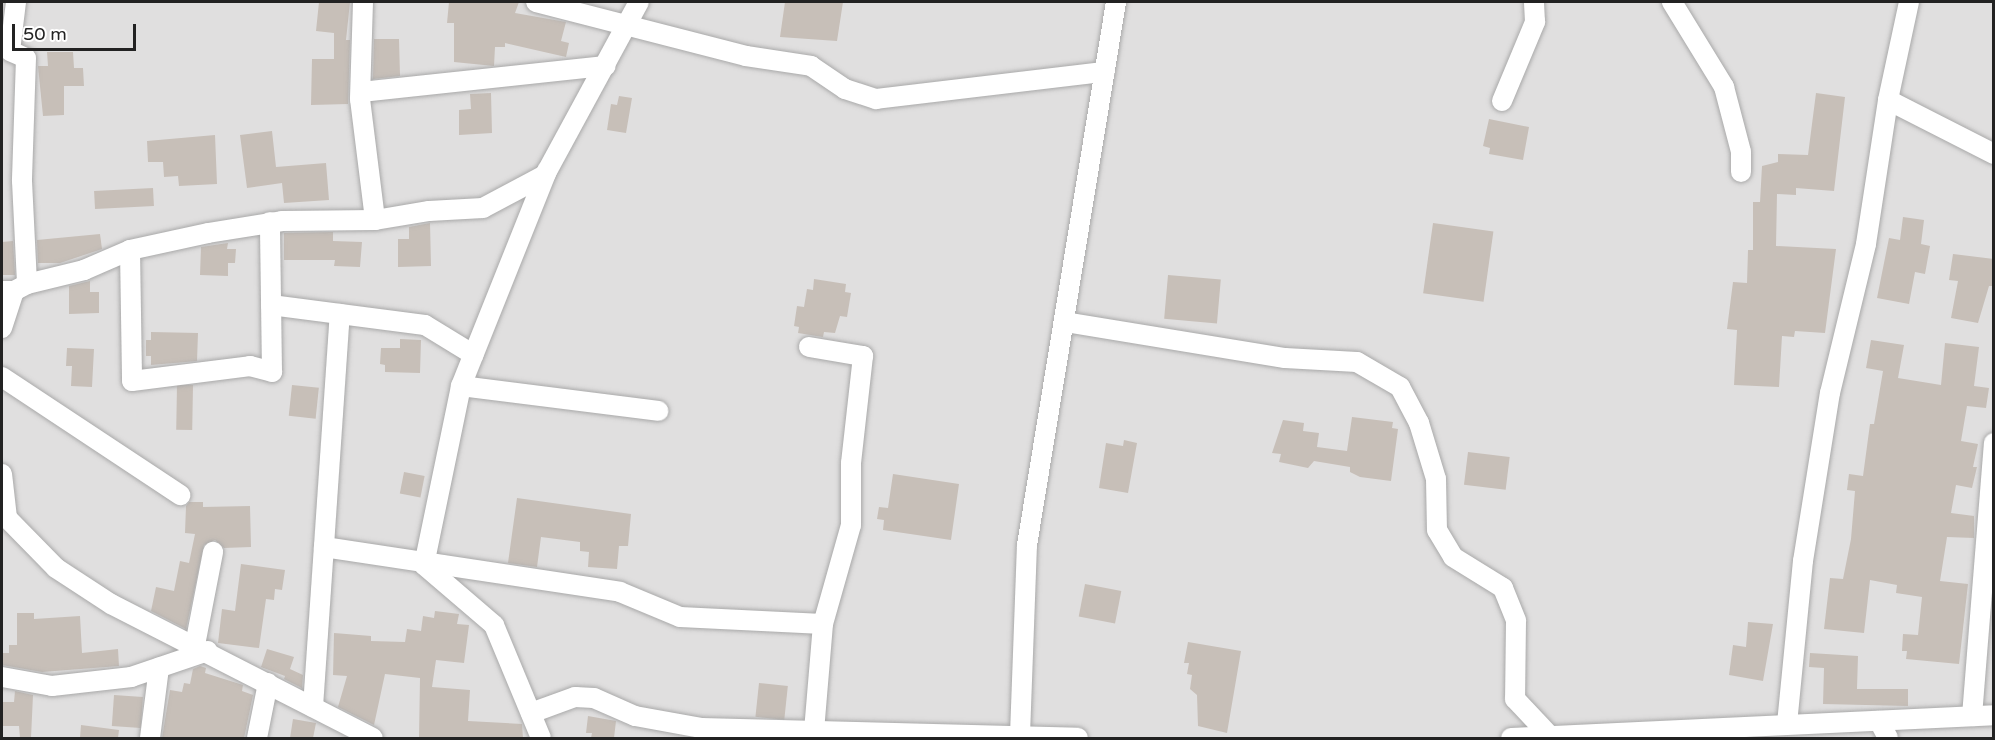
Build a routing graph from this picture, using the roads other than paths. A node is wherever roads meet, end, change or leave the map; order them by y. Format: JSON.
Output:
{"nodes":[{"id":1,"x":16,"y":2,"type":"edge"},
{"id":2,"x":363,"y":2,"type":"edge"},
{"id":3,"x":536,"y":2,"type":"edge"},
{"id":4,"x":639,"y":2,"type":"edge"},
{"id":5,"x":1116,"y":2,"type":"edge"},
{"id":6,"x":1534,"y":2,"type":"edge"},
{"id":7,"x":1672,"y":2,"type":"edge"},
{"id":8,"x":1909,"y":2,"type":"edge"},
{"id":9,"x":578,"y":7,"type":"edge"},
{"id":10,"x":627,"y":26,"type":"junction"},
{"id":11,"x":606,"y":66,"type":"junction"},
{"id":12,"x":1104,"y":72,"type":"junction"},
{"id":13,"x":361,"y":92,"type":"junction"},
{"id":14,"x":1888,"y":100,"type":"junction"},
{"id":15,"x":1502,"y":101,"type":"dead end"},
{"id":16,"x":1994,"y":154,"type":"edge"},
{"id":17,"x":548,"y":170,"type":"junction"},
{"id":18,"x":1740,"y":172,"type":"dead end"},
{"id":19,"x":375,"y":220,"type":"junction"},
{"id":20,"x":270,"y":222,"type":"junction"},
{"id":21,"x":130,"y":250,"type":"junction"},
{"id":22,"x":14,"y":289,"type":"edge"},
{"id":23,"x":271,"y":305,"type":"junction"},
{"id":24,"x":340,"y":314,"type":"junction"},
{"id":25,"x":1065,"y":322,"type":"junction"},
{"id":26,"x":2,"y":328,"type":"edge"},
{"id":27,"x":809,"y":347,"type":"dead end"},
{"id":28,"x":474,"y":355,"type":"junction"},
{"id":29,"x":2,"y":377,"type":"edge"},
{"id":30,"x":461,"y":386,"type":"junction"},
{"id":31,"x":658,"y":411,"type":"dead end"},
{"id":32,"x":1994,"y":443,"type":"edge"},
{"id":33,"x":2,"y":474,"type":"edge"},
{"id":34,"x":180,"y":495,"type":"dead end"},
{"id":35,"x":324,"y":547,"type":"junction"},
{"id":36,"x":213,"y":552,"type":"dead end"},
{"id":37,"x":424,"y":565,"type":"junction"},
{"id":38,"x":823,"y":624,"type":"junction"},
{"id":39,"x":201,"y":648,"type":"junction"},
{"id":40,"x":159,"y":668,"type":"junction"},
{"id":41,"x":2,"y":677,"type":"edge"},
{"id":42,"x":268,"y":683,"type":"junction"},
{"id":43,"x":313,"y":707,"type":"junction"},
{"id":44,"x":531,"y":713,"type":"junction"},
{"id":45,"x":1994,"y":715,"type":"edge"},
{"id":46,"x":1972,"y":716,"type":"junction"},
{"id":47,"x":1787,"y":724,"type":"junction"},
{"id":48,"x":1884,"y":730,"type":"edge"},
{"id":49,"x":814,"y":732,"type":"junction"},
{"id":50,"x":1020,"y":735,"type":"junction"},
{"id":51,"x":952,"y":736,"type":"edge"},
{"id":52,"x":1550,"y":736,"type":"junction"},
{"id":53,"x":1585,"y":736,"type":"edge"},
{"id":54,"x":150,"y":738,"type":"edge"},
{"id":55,"x":257,"y":738,"type":"edge"},
{"id":56,"x":373,"y":738,"type":"edge"},
{"id":57,"x":541,"y":738,"type":"edge"},
{"id":58,"x":1078,"y":738,"type":"edge"},
{"id":59,"x":1511,"y":738,"type":"edge"}],
"edges":[{"from":1,"to":22,"type":"street"},
{"from":2,"to":13,"type":"street"},
{"from":3,"to":9,"type":"street"},
{"from":4,"to":10,"type":"street"},
{"from":5,"to":12,"type":"street"},
{"from":6,"to":15,"type":"street"},
{"from":7,"to":18,"type":"street"},
{"from":8,"to":14,"type":"street"},
{"from":9,"to":10,"type":"street"},
{"from":10,"to":11,"type":"street"},
{"from":10,"to":12,"type":"street"},
{"from":11,"to":13,"type":"street"},
{"from":11,"to":17,"type":"street"},
{"from":12,"to":25,"type":"street"},
{"from":13,"to":19,"type":"street"},
{"from":14,"to":16,"type":"street"},
{"from":14,"to":47,"type":"street"},
{"from":17,"to":19,"type":"street"},
{"from":17,"to":28,"type":"street"},
{"from":19,"to":20,"type":"street"},
{"from":20,"to":21,"type":"street"},
{"from":20,"to":23,"type":"street"},
{"from":21,"to":22,"type":"street"},
{"from":21,"to":23,"type":"street"},
{"from":22,"to":26,"type":"street"},
{"from":23,"to":24,"type":"street"},
{"from":24,"to":28,"type":"street"},
{"from":24,"to":35,"type":"street"},
{"from":25,"to":50,"type":"street"},
{"from":25,"to":52,"type":"street"},
{"from":27,"to":38,"type":"street"},
{"from":28,"to":30,"type":"street"},
{"from":29,"to":34,"type":"street"},
{"from":30,"to":31,"type":"street"},
{"from":30,"to":37,"type":"street"},
{"from":32,"to":46,"type":"street"},
{"from":33,"to":39,"type":"street"},
{"from":35,"to":37,"type":"street"},
{"from":35,"to":43,"type":"street"},
{"from":36,"to":39,"type":"street"},
{"from":37,"to":38,"type":"street"},
{"from":37,"to":44,"type":"street"},
{"from":38,"to":49,"type":"street"},
{"from":39,"to":40,"type":"street"},
{"from":39,"to":42,"type":"street"},
{"from":40,"to":41,"type":"street"},
{"from":40,"to":54,"type":"street"},
{"from":42,"to":43,"type":"street"},
{"from":42,"to":55,"type":"street"},
{"from":43,"to":56,"type":"street"},
{"from":44,"to":49,"type":"street"},
{"from":44,"to":57,"type":"street"},
{"from":45,"to":46,"type":"street"},
{"from":46,"to":48,"type":"street"},
{"from":47,"to":48,"type":"street"},
{"from":47,"to":53,"type":"street"},
{"from":49,"to":51,"type":"street"},
{"from":50,"to":51,"type":"street"},
{"from":50,"to":58,"type":"street"},
{"from":52,"to":53,"type":"street"},
{"from":52,"to":59,"type":"street"}]}
